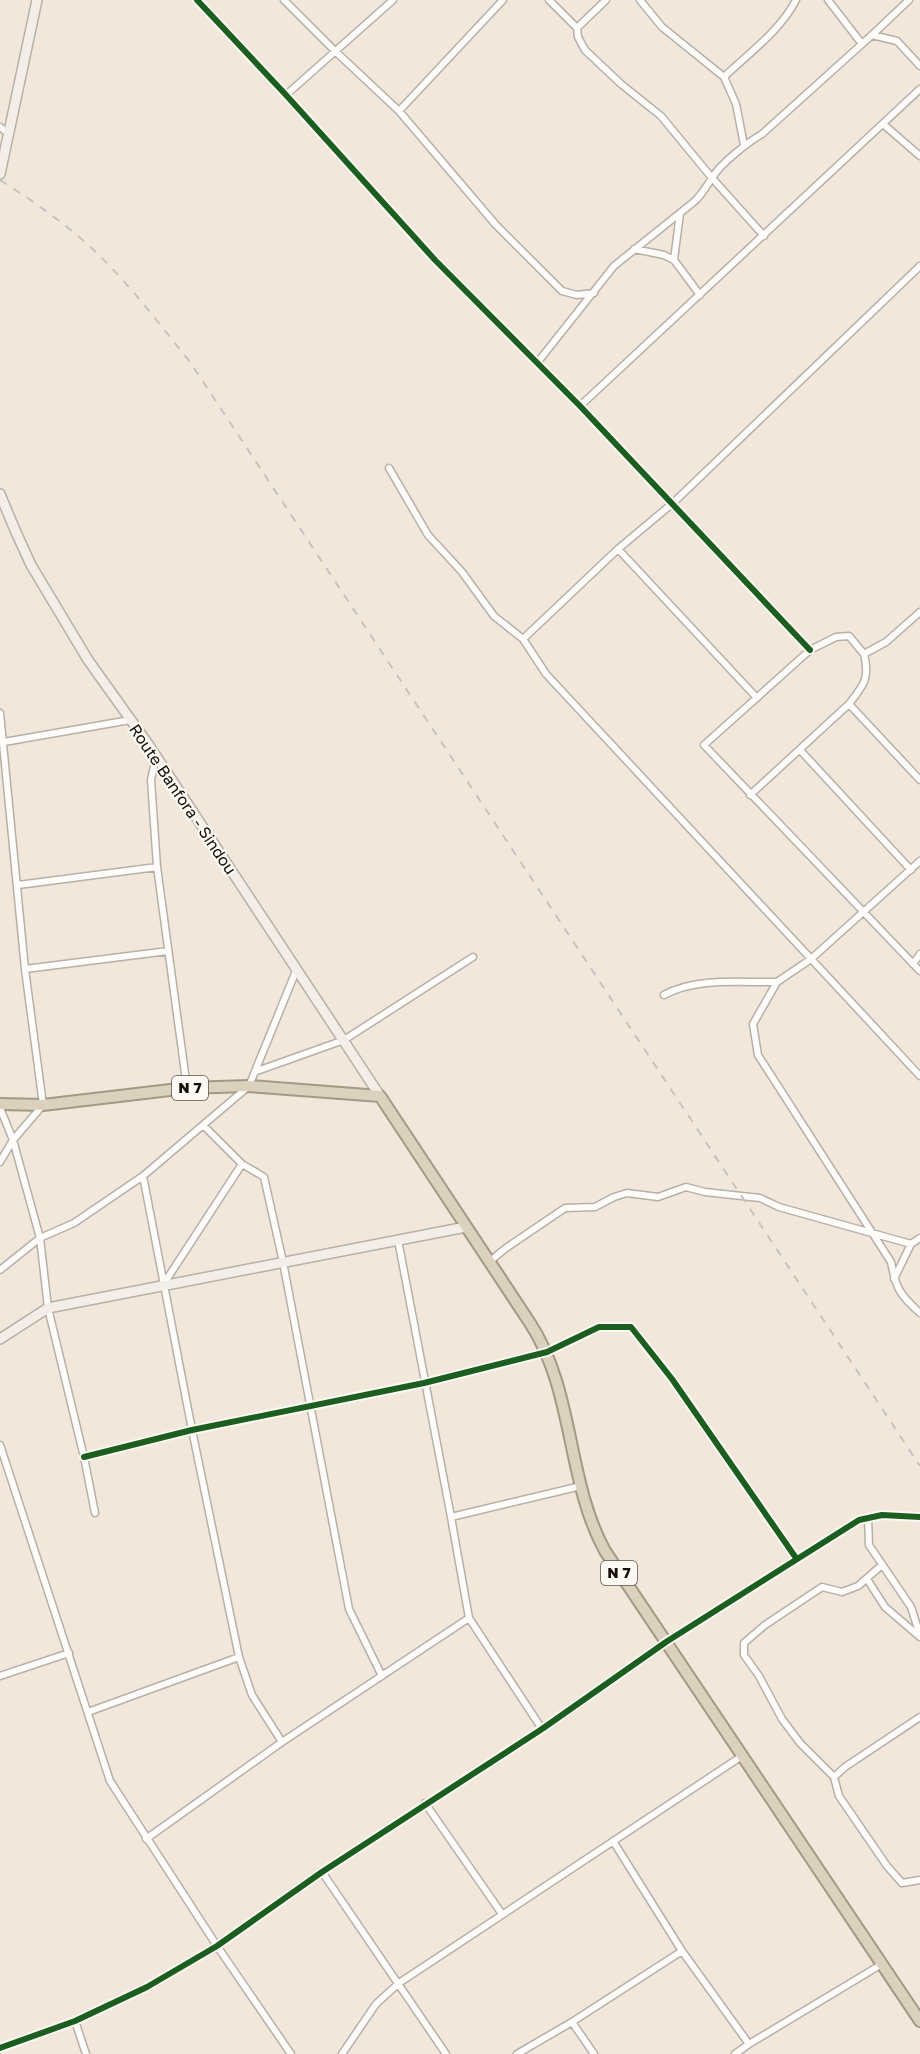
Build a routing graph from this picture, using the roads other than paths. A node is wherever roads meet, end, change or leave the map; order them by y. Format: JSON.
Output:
{"nodes":[{"id":1,"x":37,"y":0,"type":"edge"},
{"id":2,"x":197,"y":0,"type":"edge"},
{"id":3,"x":393,"y":0,"type":"edge"},
{"id":4,"x":503,"y":0,"type":"edge"},
{"id":5,"x":549,"y":0,"type":"edge"},
{"id":6,"x":606,"y":0,"type":"edge"},
{"id":7,"x":640,"y":0,"type":"edge"},
{"id":8,"x":796,"y":0,"type":"edge"},
{"id":9,"x":828,"y":0,"type":"edge"},
{"id":10,"x":909,"y":0,"type":"edge"},
{"id":11,"x":288,"y":1,"type":"edge"},
{"id":12,"x":577,"y":28,"type":"junction"},
{"id":13,"x":872,"y":35,"type":"junction"},
{"id":14,"x":862,"y":44,"type":"junction"},
{"id":15,"x":335,"y":51,"type":"junction"},
{"id":16,"x":920,"y":66,"type":"edge"},
{"id":17,"x":724,"y":77,"type":"junction"},
{"id":18,"x":920,"y":89,"type":"edge"},
{"id":19,"x":286,"y":95,"type":"junction"},
{"id":20,"x":399,"y":111,"type":"junction"},
{"id":21,"x":883,"y":124,"type":"junction"},
{"id":22,"x":0,"y":127,"type":"edge"},
{"id":23,"x":9,"y":135,"type":"junction"},
{"id":24,"x":744,"y":145,"type":"junction"},
{"id":25,"x":920,"y":156,"type":"edge"},
{"id":26,"x":0,"y":174,"type":"edge"},
{"id":27,"x":712,"y":178,"type":"junction"},
{"id":28,"x":680,"y":213,"type":"junction"},
{"id":29,"x":764,"y":236,"type":"junction"},
{"id":30,"x":634,"y":249,"type":"junction"},
{"id":31,"x":674,"y":260,"type":"junction"},
{"id":32,"x":920,"y":266,"type":"edge"},
{"id":33,"x":594,"y":292,"type":"junction"},
{"id":34,"x":700,"y":295,"type":"junction"},
{"id":35,"x":537,"y":363,"type":"junction"},
{"id":36,"x":580,"y":406,"type":"junction"},
{"id":37,"x":388,"y":468,"type":"dead end"},
{"id":38,"x":0,"y":494,"type":"edge"},
{"id":39,"x":673,"y":502,"type":"junction"},
{"id":40,"x":618,"y":549,"type":"junction"},
{"id":41,"x":920,"y":612,"type":"edge"},
{"id":42,"x":523,"y":639,"type":"junction"},
{"id":43,"x":810,"y":650,"type":"junction"},
{"id":44,"x":864,"y":654,"type":"junction"},
{"id":45,"x":757,"y":698,"type":"junction"},
{"id":46,"x":849,"y":704,"type":"junction"},
{"id":47,"x":0,"y":713,"type":"edge"},
{"id":48,"x":130,"y":720,"type":"junction"},
{"id":49,"x":4,"y":742,"type":"junction"},
{"id":50,"x":800,"y":750,"type":"junction"},
{"id":51,"x":156,"y":757,"type":"junction"},
{"id":52,"x":919,"y":778,"type":"edge"},
{"id":53,"x":750,"y":795,"type":"junction"},
{"id":54,"x":920,"y":861,"type":"edge"},
{"id":55,"x":157,"y":867,"type":"junction"},
{"id":56,"x":911,"y":870,"type":"junction"},
{"id":57,"x":18,"y":885,"type":"junction"},
{"id":58,"x":864,"y":913,"type":"junction"},
{"id":59,"x":168,"y":951,"type":"junction"},
{"id":60,"x":920,"y":954,"type":"edge"},
{"id":61,"x":473,"y":957,"type":"dead end"},
{"id":62,"x":811,"y":959,"type":"junction"},
{"id":63,"x":913,"y":964,"type":"junction"},
{"id":64,"x":25,"y":969,"type":"junction"},
{"id":65,"x":296,"y":970,"type":"junction"},
{"id":66,"x":920,"y":971,"type":"edge"},
{"id":67,"x":777,"y":982,"type":"junction"},
{"id":68,"x":664,"y":995,"type":"dead end"},
{"id":69,"x":344,"y":1040,"type":"junction"},
{"id":70,"x":257,"y":1071,"type":"junction"},
{"id":71,"x":920,"y":1076,"type":"edge"},
{"id":72,"x":249,"y":1086,"type":"junction"},
{"id":73,"x":187,"y":1089,"type":"junction"},
{"id":74,"x":380,"y":1096,"type":"junction"},
{"id":75,"x":43,"y":1105,"type":"junction"},
{"id":76,"x":0,"y":1106,"type":"edge"},
{"id":77,"x":204,"y":1126,"type":"junction"},
{"id":78,"x":13,"y":1140,"type":"junction"},
{"id":79,"x":0,"y":1162,"type":"edge"},
{"id":80,"x":242,"y":1164,"type":"junction"},
{"id":81,"x":143,"y":1176,"type":"junction"},
{"id":82,"x":466,"y":1227,"type":"junction"},
{"id":83,"x":873,"y":1234,"type":"junction"},
{"id":84,"x":40,"y":1238,"type":"junction"},
{"id":85,"x":920,"y":1238,"type":"edge"},
{"id":86,"x":398,"y":1240,"type":"junction"},
{"id":87,"x":911,"y":1244,"type":"junction"},
{"id":88,"x":283,"y":1262,"type":"junction"},
{"id":89,"x":489,"y":1262,"type":"junction"},
{"id":90,"x":0,"y":1270,"type":"edge"},
{"id":91,"x":894,"y":1280,"type":"junction"},
{"id":92,"x":163,"y":1286,"type":"junction"},
{"id":93,"x":48,"y":1308,"type":"junction"},
{"id":94,"x":920,"y":1313,"type":"edge"},
{"id":95,"x":0,"y":1339,"type":"edge"},
{"id":96,"x":547,"y":1352,"type":"junction"},
{"id":97,"x":424,"y":1383,"type":"junction"},
{"id":98,"x":309,"y":1407,"type":"junction"},
{"id":99,"x":192,"y":1430,"type":"junction"},
{"id":100,"x":0,"y":1445,"type":"edge"},
{"id":101,"x":84,"y":1457,"type":"junction"},
{"id":102,"x":581,"y":1486,"type":"junction"},
{"id":103,"x":95,"y":1513,"type":"dead end"},
{"id":104,"x":451,"y":1517,"type":"junction"},
{"id":105,"x":920,"y":1517,"type":"edge"},
{"id":106,"x":868,"y":1518,"type":"junction"},
{"id":107,"x":796,"y":1558,"type":"junction"},
{"id":108,"x":882,"y":1564,"type":"junction"},
{"id":109,"x":867,"y":1579,"type":"junction"},
{"id":110,"x":469,"y":1618,"type":"junction"},
{"id":111,"x":920,"y":1636,"type":"edge"},
{"id":112,"x":666,"y":1642,"type":"junction"},
{"id":113,"x":69,"y":1653,"type":"junction"},
{"id":114,"x":239,"y":1657,"type":"junction"},
{"id":115,"x":0,"y":1676,"type":"edge"},
{"id":116,"x":382,"y":1676,"type":"junction"},
{"id":117,"x":88,"y":1712,"type":"junction"},
{"id":118,"x":920,"y":1717,"type":"edge"},
{"id":119,"x":542,"y":1729,"type":"junction"},
{"id":120,"x":282,"y":1742,"type":"junction"},
{"id":121,"x":742,"y":1756,"type":"junction"},
{"id":122,"x":834,"y":1778,"type":"junction"},
{"id":123,"x":425,"y":1803,"type":"junction"},
{"id":124,"x":146,"y":1839,"type":"junction"},
{"id":125,"x":613,"y":1841,"type":"junction"},
{"id":126,"x":322,"y":1872,"type":"junction"},
{"id":127,"x":920,"y":1880,"type":"edge"},
{"id":128,"x":502,"y":1914,"type":"junction"},
{"id":129,"x":217,"y":1946,"type":"junction"},
{"id":130,"x":682,"y":1952,"type":"junction"},
{"id":131,"x":882,"y":1964,"type":"junction"},
{"id":132,"x":399,"y":1983,"type":"junction"},
{"id":133,"x":920,"y":2020,"type":"edge"},
{"id":134,"x":75,"y":2021,"type":"junction"},
{"id":135,"x":572,"y":2022,"type":"junction"},
{"id":136,"x":749,"y":2044,"type":"junction"},
{"id":137,"x":0,"y":2048,"type":"edge"},
{"id":138,"x":86,"y":2054,"type":"edge"},
{"id":139,"x":291,"y":2054,"type":"edge"},
{"id":140,"x":342,"y":2054,"type":"edge"},
{"id":141,"x":446,"y":2054,"type":"edge"},
{"id":142,"x":517,"y":2054,"type":"edge"},
{"id":143,"x":594,"y":2054,"type":"edge"},
{"id":144,"x":735,"y":2054,"type":"edge"}],
"edges":[{"from":1,"to":23,"type":"main road"},
{"from":2,"to":19,"type":"street"},
{"from":3,"to":15,"type":"street"},
{"from":4,"to":20,"type":"street"},
{"from":5,"to":12,"type":"street"},
{"from":6,"to":12,"type":"street"},
{"from":7,"to":17,"type":"street"},
{"from":8,"to":17,"type":"street"},
{"from":9,"to":14,"type":"street"},
{"from":10,"to":13,"type":"street"},
{"from":11,"to":15,"type":"street"},
{"from":12,"to":27,"type":"street"},
{"from":13,"to":14,"type":"street"},
{"from":13,"to":16,"type":"street"},
{"from":14,"to":24,"type":"street"},
{"from":15,"to":19,"type":"street"},
{"from":15,"to":20,"type":"street"},
{"from":17,"to":24,"type":"street"},
{"from":18,"to":21,"type":"street"},
{"from":19,"to":35,"type":"street"},
{"from":20,"to":33,"type":"street"},
{"from":21,"to":25,"type":"street"},
{"from":21,"to":29,"type":"street"},
{"from":22,"to":23,"type":"street"},
{"from":23,"to":26,"type":"main road"},
{"from":24,"to":27,"type":"street"},
{"from":27,"to":28,"type":"street"},
{"from":27,"to":29,"type":"street"},
{"from":28,"to":30,"type":"street"},
{"from":28,"to":31,"type":"street"},
{"from":29,"to":34,"type":"street"},
{"from":30,"to":31,"type":"street"},
{"from":30,"to":33,"type":"street"},
{"from":31,"to":34,"type":"street"},
{"from":32,"to":39,"type":"street"},
{"from":33,"to":35,"type":"street"},
{"from":34,"to":36,"type":"street"},
{"from":35,"to":36,"type":"street"},
{"from":36,"to":39,"type":"street"},
{"from":37,"to":42,"type":"street"},
{"from":38,"to":48,"type":"main road","name":"Route Banfora - Sindou"},
{"from":39,"to":40,"type":"street"},
{"from":39,"to":43,"type":"street"},
{"from":40,"to":42,"type":"street"},
{"from":40,"to":45,"type":"street"},
{"from":41,"to":44,"type":"street"},
{"from":42,"to":62,"type":"street"},
{"from":43,"to":44,"type":"street"},
{"from":43,"to":45,"type":"street"},
{"from":44,"to":46,"type":"street"},
{"from":45,"to":53,"type":"street"},
{"from":46,"to":50,"type":"street"},
{"from":46,"to":52,"type":"street"},
{"from":47,"to":49,"type":"street"},
{"from":48,"to":49,"type":"street"},
{"from":48,"to":51,"type":"main road","name":"Route Banfora - Sindou"},
{"from":49,"to":57,"type":"street"},
{"from":50,"to":53,"type":"street"},
{"from":50,"to":56,"type":"street"},
{"from":51,"to":55,"type":"street"},
{"from":51,"to":65,"type":"main road","name":"Route Banfora - Sindou"},
{"from":53,"to":58,"type":"street"},
{"from":54,"to":56,"type":"street"},
{"from":55,"to":57,"type":"street"},
{"from":55,"to":59,"type":"street"},
{"from":56,"to":58,"type":"street"},
{"from":57,"to":64,"type":"street"},
{"from":58,"to":62,"type":"street"},
{"from":58,"to":63,"type":"street"},
{"from":59,"to":64,"type":"street"},
{"from":59,"to":73,"type":"street"},
{"from":60,"to":63,"type":"street"},
{"from":61,"to":69,"type":"street"},
{"from":62,"to":67,"type":"street"},
{"from":62,"to":71,"type":"street"},
{"from":63,"to":66,"type":"street"},
{"from":64,"to":75,"type":"street"},
{"from":65,"to":69,"type":"main road","name":"Route Banfora - Sindou"},
{"from":65,"to":70,"type":"street"},
{"from":67,"to":68,"type":"street"},
{"from":67,"to":83,"type":"street"},
{"from":69,"to":70,"type":"street"},
{"from":69,"to":74,"type":"main road","name":"Route Banfora - Sindou"},
{"from":70,"to":72,"type":"street"},
{"from":72,"to":73,"type":"highway","number":"N 7"},
{"from":72,"to":74,"type":"highway","number":"N 7"},
{"from":72,"to":77,"type":"street"},
{"from":73,"to":75,"type":"highway","number":"N 7"},
{"from":74,"to":82,"type":"highway","number":"N 7"},
{"from":75,"to":76,"type":"highway","number":"N 7"},
{"from":75,"to":78,"type":"street"},
{"from":76,"to":78,"type":"street"},
{"from":77,"to":80,"type":"street"},
{"from":77,"to":81,"type":"street"},
{"from":78,"to":79,"type":"street"},
{"from":78,"to":84,"type":"street"},
{"from":80,"to":88,"type":"street"},
{"from":80,"to":92,"type":"street"},
{"from":81,"to":84,"type":"street"},
{"from":81,"to":92,"type":"street"},
{"from":82,"to":86,"type":"main road"},
{"from":82,"to":89,"type":"highway","number":"N 7"},
{"from":83,"to":87,"type":"street"},
{"from":83,"to":89,"type":"street"},
{"from":83,"to":91,"type":"street"},
{"from":84,"to":90,"type":"street"},
{"from":84,"to":93,"type":"street"},
{"from":85,"to":87,"type":"street"},
{"from":86,"to":88,"type":"main road"},
{"from":86,"to":97,"type":"street"},
{"from":87,"to":91,"type":"street"},
{"from":88,"to":92,"type":"main road"},
{"from":88,"to":98,"type":"street"},
{"from":89,"to":96,"type":"highway","number":"N 7"},
{"from":91,"to":94,"type":"street"},
{"from":92,"to":93,"type":"main road"},
{"from":92,"to":99,"type":"street"},
{"from":93,"to":95,"type":"main road"},
{"from":93,"to":101,"type":"street"},
{"from":96,"to":97,"type":"street"},
{"from":96,"to":102,"type":"highway","number":"N 7"},
{"from":96,"to":107,"type":"street"},
{"from":97,"to":98,"type":"street"},
{"from":97,"to":104,"type":"street"},
{"from":98,"to":99,"type":"street"},
{"from":98,"to":116,"type":"street"},
{"from":99,"to":101,"type":"street"},
{"from":99,"to":114,"type":"street"},
{"from":100,"to":113,"type":"street"},
{"from":101,"to":103,"type":"street"},
{"from":102,"to":104,"type":"street"},
{"from":102,"to":112,"type":"highway","number":"N 7"},
{"from":104,"to":110,"type":"street"},
{"from":105,"to":106,"type":"street"},
{"from":106,"to":107,"type":"street"},
{"from":106,"to":108,"type":"street"},
{"from":107,"to":112,"type":"street"},
{"from":108,"to":109,"type":"street"},
{"from":108,"to":111,"type":"street"},
{"from":109,"to":111,"type":"street"},
{"from":109,"to":122,"type":"street"},
{"from":110,"to":116,"type":"street"},
{"from":110,"to":119,"type":"street"},
{"from":112,"to":119,"type":"street"},
{"from":112,"to":121,"type":"highway","number":"N 7"},
{"from":113,"to":115,"type":"street"},
{"from":113,"to":117,"type":"street"},
{"from":114,"to":117,"type":"street"},
{"from":114,"to":120,"type":"street"},
{"from":116,"to":120,"type":"street"},
{"from":117,"to":124,"type":"street"},
{"from":118,"to":122,"type":"street"},
{"from":119,"to":123,"type":"street"},
{"from":120,"to":124,"type":"street"},
{"from":121,"to":125,"type":"street"},
{"from":121,"to":131,"type":"highway","number":"N 7"},
{"from":122,"to":127,"type":"street"},
{"from":123,"to":126,"type":"street"},
{"from":123,"to":128,"type":"street"},
{"from":124,"to":129,"type":"street"},
{"from":125,"to":128,"type":"street"},
{"from":125,"to":130,"type":"street"},
{"from":126,"to":129,"type":"street"},
{"from":126,"to":132,"type":"street"},
{"from":128,"to":132,"type":"street"},
{"from":129,"to":134,"type":"street"},
{"from":129,"to":139,"type":"street"},
{"from":130,"to":135,"type":"street"},
{"from":130,"to":136,"type":"street"},
{"from":131,"to":133,"type":"highway","number":"N 7"},
{"from":131,"to":136,"type":"street"},
{"from":132,"to":140,"type":"street"},
{"from":132,"to":141,"type":"street"},
{"from":134,"to":137,"type":"street"},
{"from":134,"to":138,"type":"street"},
{"from":135,"to":142,"type":"street"},
{"from":135,"to":143,"type":"street"},
{"from":136,"to":144,"type":"street"}]}
